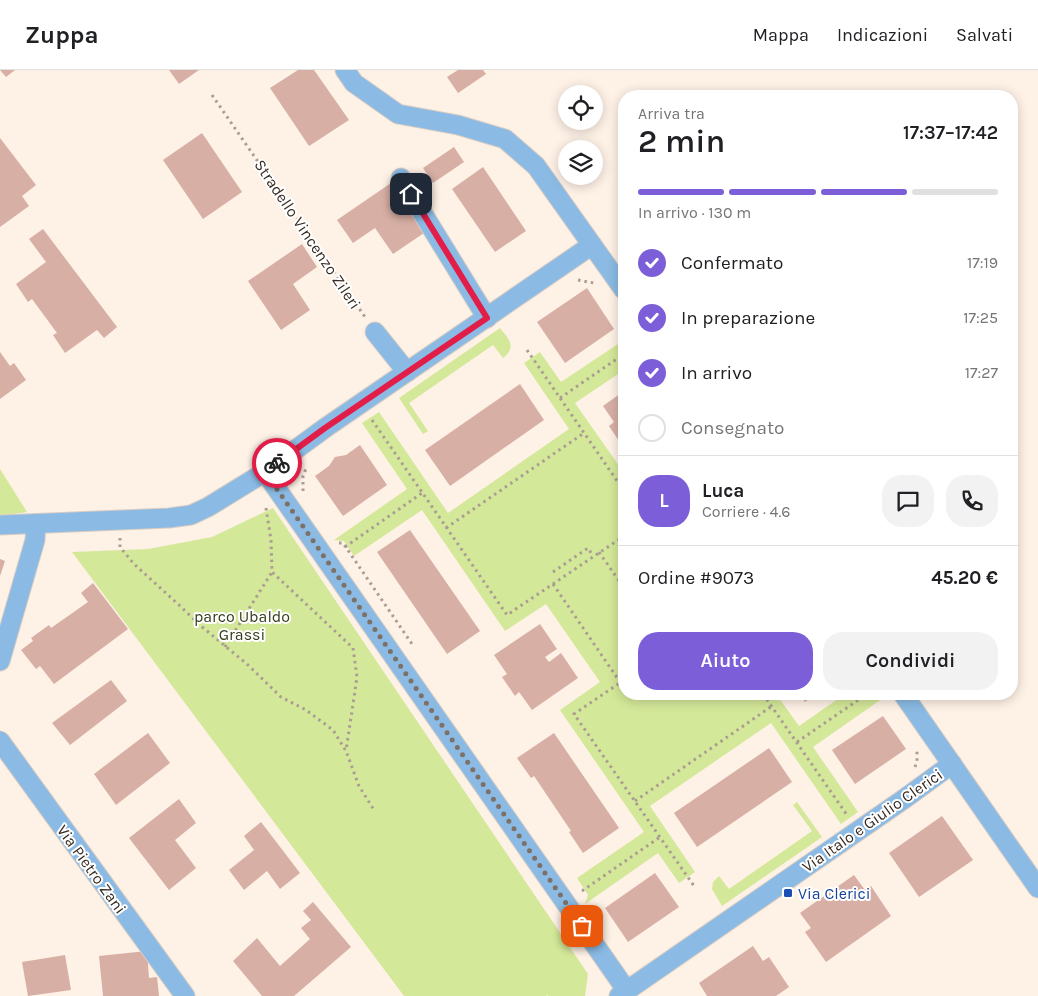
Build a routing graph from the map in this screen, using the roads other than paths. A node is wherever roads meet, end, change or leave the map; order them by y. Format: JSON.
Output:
{"nodes":[{"id":1,"x":345,"y":70,"type":"edge"},
{"id":2,"x":401,"y":178,"type":"dead end"},
{"id":3,"x":592,"y":245,"type":"junction"},
{"id":4,"x":618,"y":282,"type":"edge"},
{"id":5,"x":487,"y":318,"type":"junction"},
{"id":6,"x":375,"y":332,"type":"road end"},
{"id":7,"x":406,"y":372,"type":"junction"},
{"id":8,"x":265,"y":472,"type":"junction"},
{"id":9,"x":36,"y":524,"type":"junction"},
{"id":10,"x":0,"y":525,"type":"edge"},
{"id":11,"x":0,"y":661,"type":"edge"},
{"id":12,"x":908,"y":700,"type":"edge"},
{"id":13,"x":0,"y":741,"type":"edge"},
{"id":14,"x":952,"y":764,"type":"junction"},
{"id":15,"x":1038,"y":888,"type":"edge"},
{"id":16,"x":623,"y":993,"type":"edge"},
{"id":17,"x":185,"y":996,"type":"edge"}],
"edges":[{"from":1,"to":3,"type":"street"},
{"from":2,"to":5,"type":"street"},
{"from":3,"to":4,"type":"street"},
{"from":3,"to":5,"type":"street"},
{"from":5,"to":7,"type":"street"},
{"from":6,"to":7,"type":"street"},
{"from":7,"to":8,"type":"street"},
{"from":8,"to":9,"type":"street"},
{"from":8,"to":16,"type":"street"},
{"from":9,"to":10,"type":"street"},
{"from":9,"to":11,"type":"street"},
{"from":12,"to":14,"type":"street"},
{"from":13,"to":17,"type":"street","name":"Via Pietro Zani"},
{"from":14,"to":15,"type":"street"},
{"from":14,"to":16,"type":"street","name":"Via Italo e Giulio Clerici"}]}
